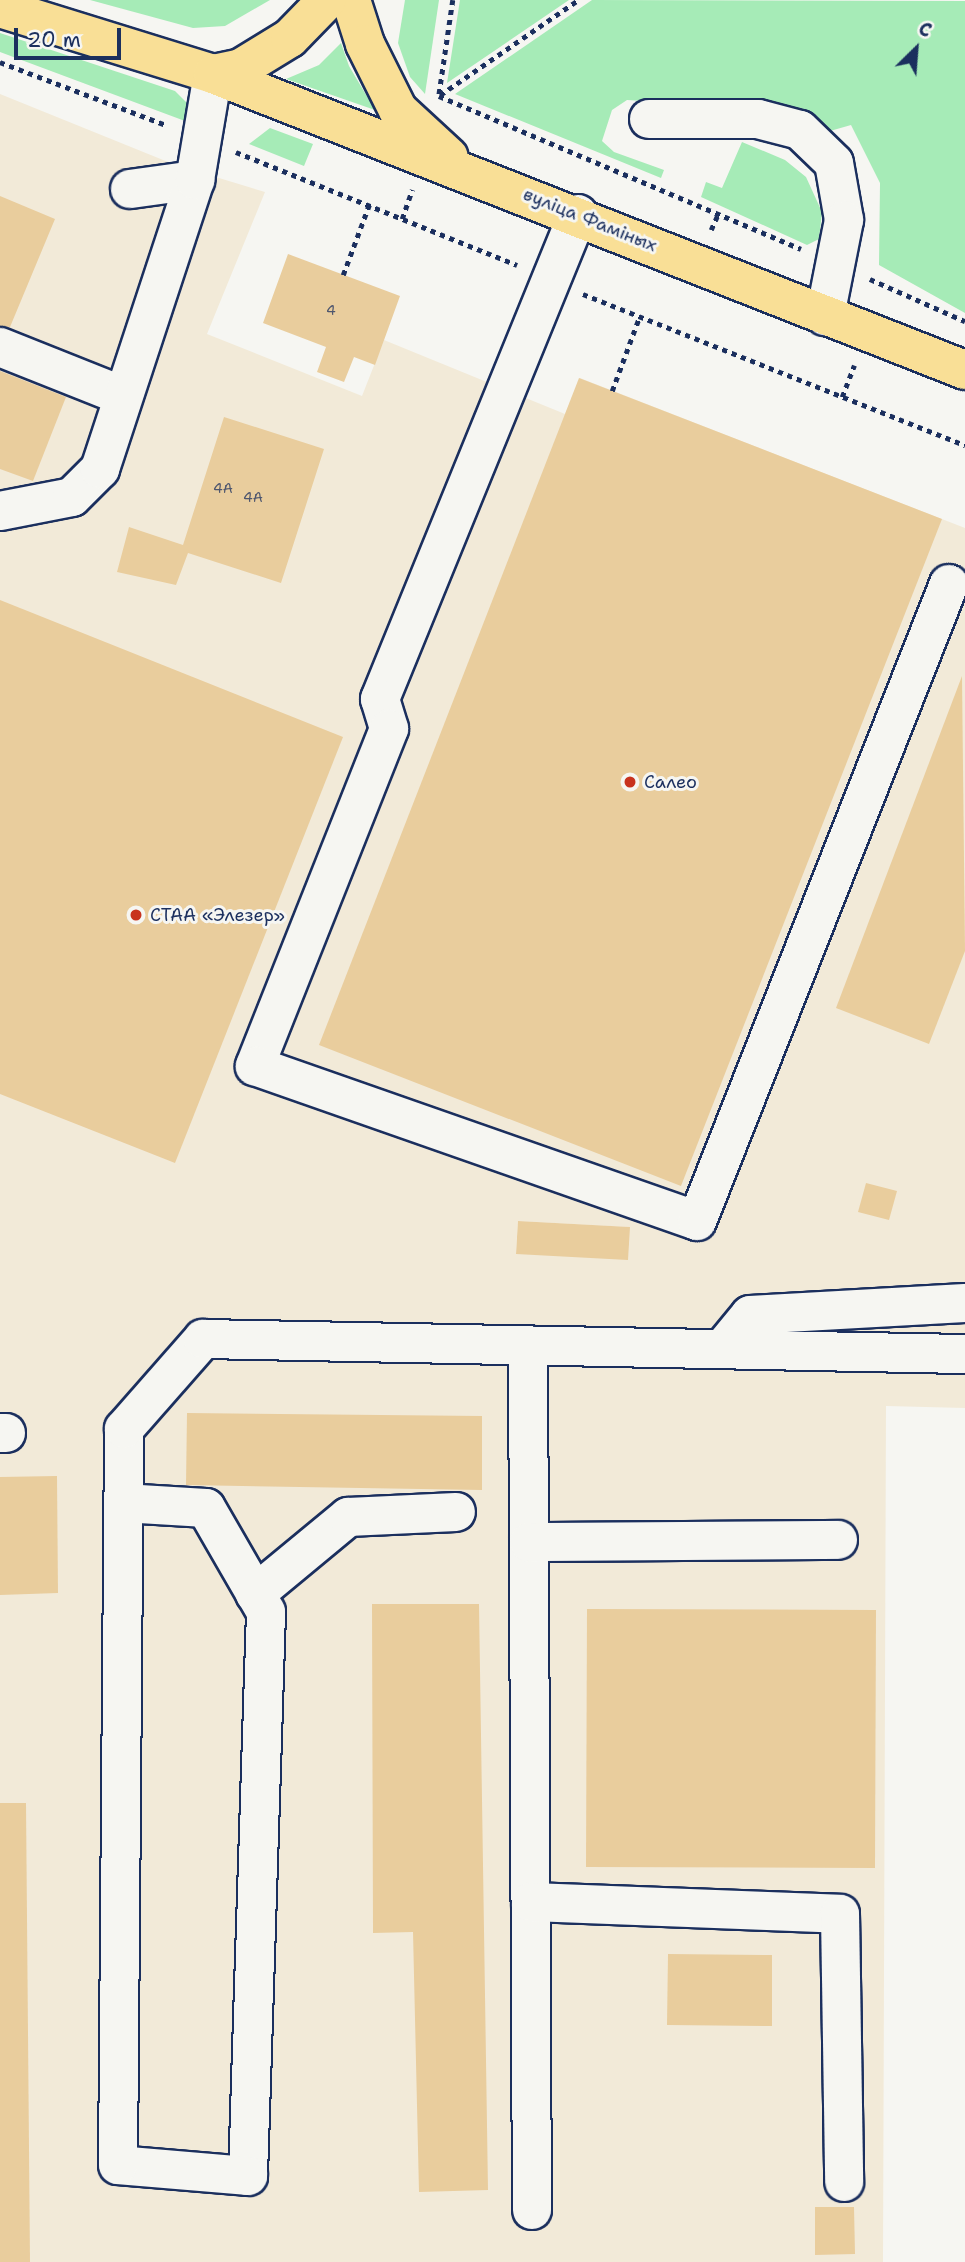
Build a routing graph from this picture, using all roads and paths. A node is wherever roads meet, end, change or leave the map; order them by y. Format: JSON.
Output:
{"nodes":[{"id":1,"x":327,"y":0,"type":"edge"},
{"id":2,"x":351,"y":0,"type":"edge"},
{"id":3,"x":453,"y":0,"type":"edge"},
{"id":4,"x":578,"y":0,"type":"edge"},
{"id":5,"x":0,"y":8,"type":"edge"},
{"id":6,"x":0,"y":62,"type":"edge"},
{"id":7,"x":213,"y":74,"type":"junction"},
{"id":8,"x":439,"y":96,"type":"junction"},
{"id":9,"x":649,"y":119,"type":"dead end"},
{"id":10,"x":204,"y":139,"type":"junction"},
{"id":11,"x":427,"y":148,"type":"junction"},
{"id":12,"x":195,"y":180,"type":"junction"},
{"id":13,"x":130,"y":189,"type":"dead end"},
{"id":14,"x":369,"y":205,"type":"junction"},
{"id":15,"x":578,"y":214,"type":"junction"},
{"id":16,"x":402,"y":219,"type":"junction"},
{"id":17,"x":766,"y":234,"type":"dead end"},
{"id":18,"x":343,"y":275,"type":"dead end"},
{"id":19,"x":551,"y":280,"type":"junction"},
{"id":20,"x":825,"y":316,"type":"junction"},
{"id":21,"x":639,"y":318,"type":"junction"},
{"id":22,"x":0,"y":347,"type":"edge"},
{"id":23,"x":965,"y":370,"type":"edge"},
{"id":24,"x":612,"y":391,"type":"dead end"},
{"id":25,"x":123,"y":396,"type":"junction"},
{"id":26,"x":965,"y":445,"type":"edge"},
{"id":27,"x":0,"y":511,"type":"edge"},
{"id":28,"x":949,"y":584,"type":"dead end"},
{"id":29,"x":965,"y":1303,"type":"edge"},
{"id":30,"x":528,"y":1345,"type":"junction"},
{"id":31,"x":722,"y":1349,"type":"junction"},
{"id":32,"x":965,"y":1354,"type":"edge"},
{"id":33,"x":123,"y":1503,"type":"junction"},
{"id":34,"x":456,"y":1512,"type":"dead end"},
{"id":35,"x":838,"y":1540,"type":"dead end"},
{"id":36,"x":529,"y":1542,"type":"junction"},
{"id":37,"x":255,"y":1594,"type":"junction"},
{"id":38,"x":531,"y":1902,"type":"junction"},
{"id":39,"x":844,"y":2182,"type":"dead end"},
{"id":40,"x":532,"y":2210,"type":"dead end"}],
"edges":[{"from":1,"to":7,"type":"main road"},
{"from":2,"to":11,"type":"main road"},
{"from":3,"to":8,"type":"path"},
{"from":4,"to":8,"type":"path"},
{"from":5,"to":7,"type":"main road"},
{"from":6,"to":10,"type":"path"},
{"from":7,"to":10,"type":"lane"},
{"from":7,"to":11,"type":"main road"},
{"from":8,"to":11,"type":"path"},
{"from":8,"to":17,"type":"path"},
{"from":9,"to":20,"type":"lane"},
{"from":10,"to":12,"type":"lane"},
{"from":10,"to":14,"type":"path"},
{"from":11,"to":15,"type":"main road","name":"вуліца Фаміных"},
{"from":11,"to":16,"type":"path"},
{"from":12,"to":13,"type":"lane"},
{"from":12,"to":25,"type":"lane"},
{"from":14,"to":16,"type":"path"},
{"from":14,"to":18,"type":"path"},
{"from":15,"to":19,"type":"lane"},
{"from":15,"to":20,"type":"main road","name":"вуліца Фаміных"},
{"from":16,"to":19,"type":"path"},
{"from":19,"to":21,"type":"path"},
{"from":19,"to":28,"type":"lane"},
{"from":20,"to":23,"type":"main road","name":"вуліца Фаміных"},
{"from":21,"to":24,"type":"path"},
{"from":21,"to":26,"type":"path"},
{"from":22,"to":25,"type":"lane"},
{"from":25,"to":27,"type":"lane"},
{"from":29,"to":31,"type":"lane"},
{"from":30,"to":31,"type":"lane"},
{"from":30,"to":33,"type":"lane"},
{"from":30,"to":36,"type":"lane"},
{"from":31,"to":32,"type":"lane"},
{"from":33,"to":37,"type":"lane"},
{"from":33,"to":37,"type":"lane"},
{"from":34,"to":37,"type":"lane"},
{"from":35,"to":36,"type":"lane"},
{"from":36,"to":38,"type":"lane"},
{"from":38,"to":39,"type":"lane"},
{"from":38,"to":40,"type":"lane"}]}
